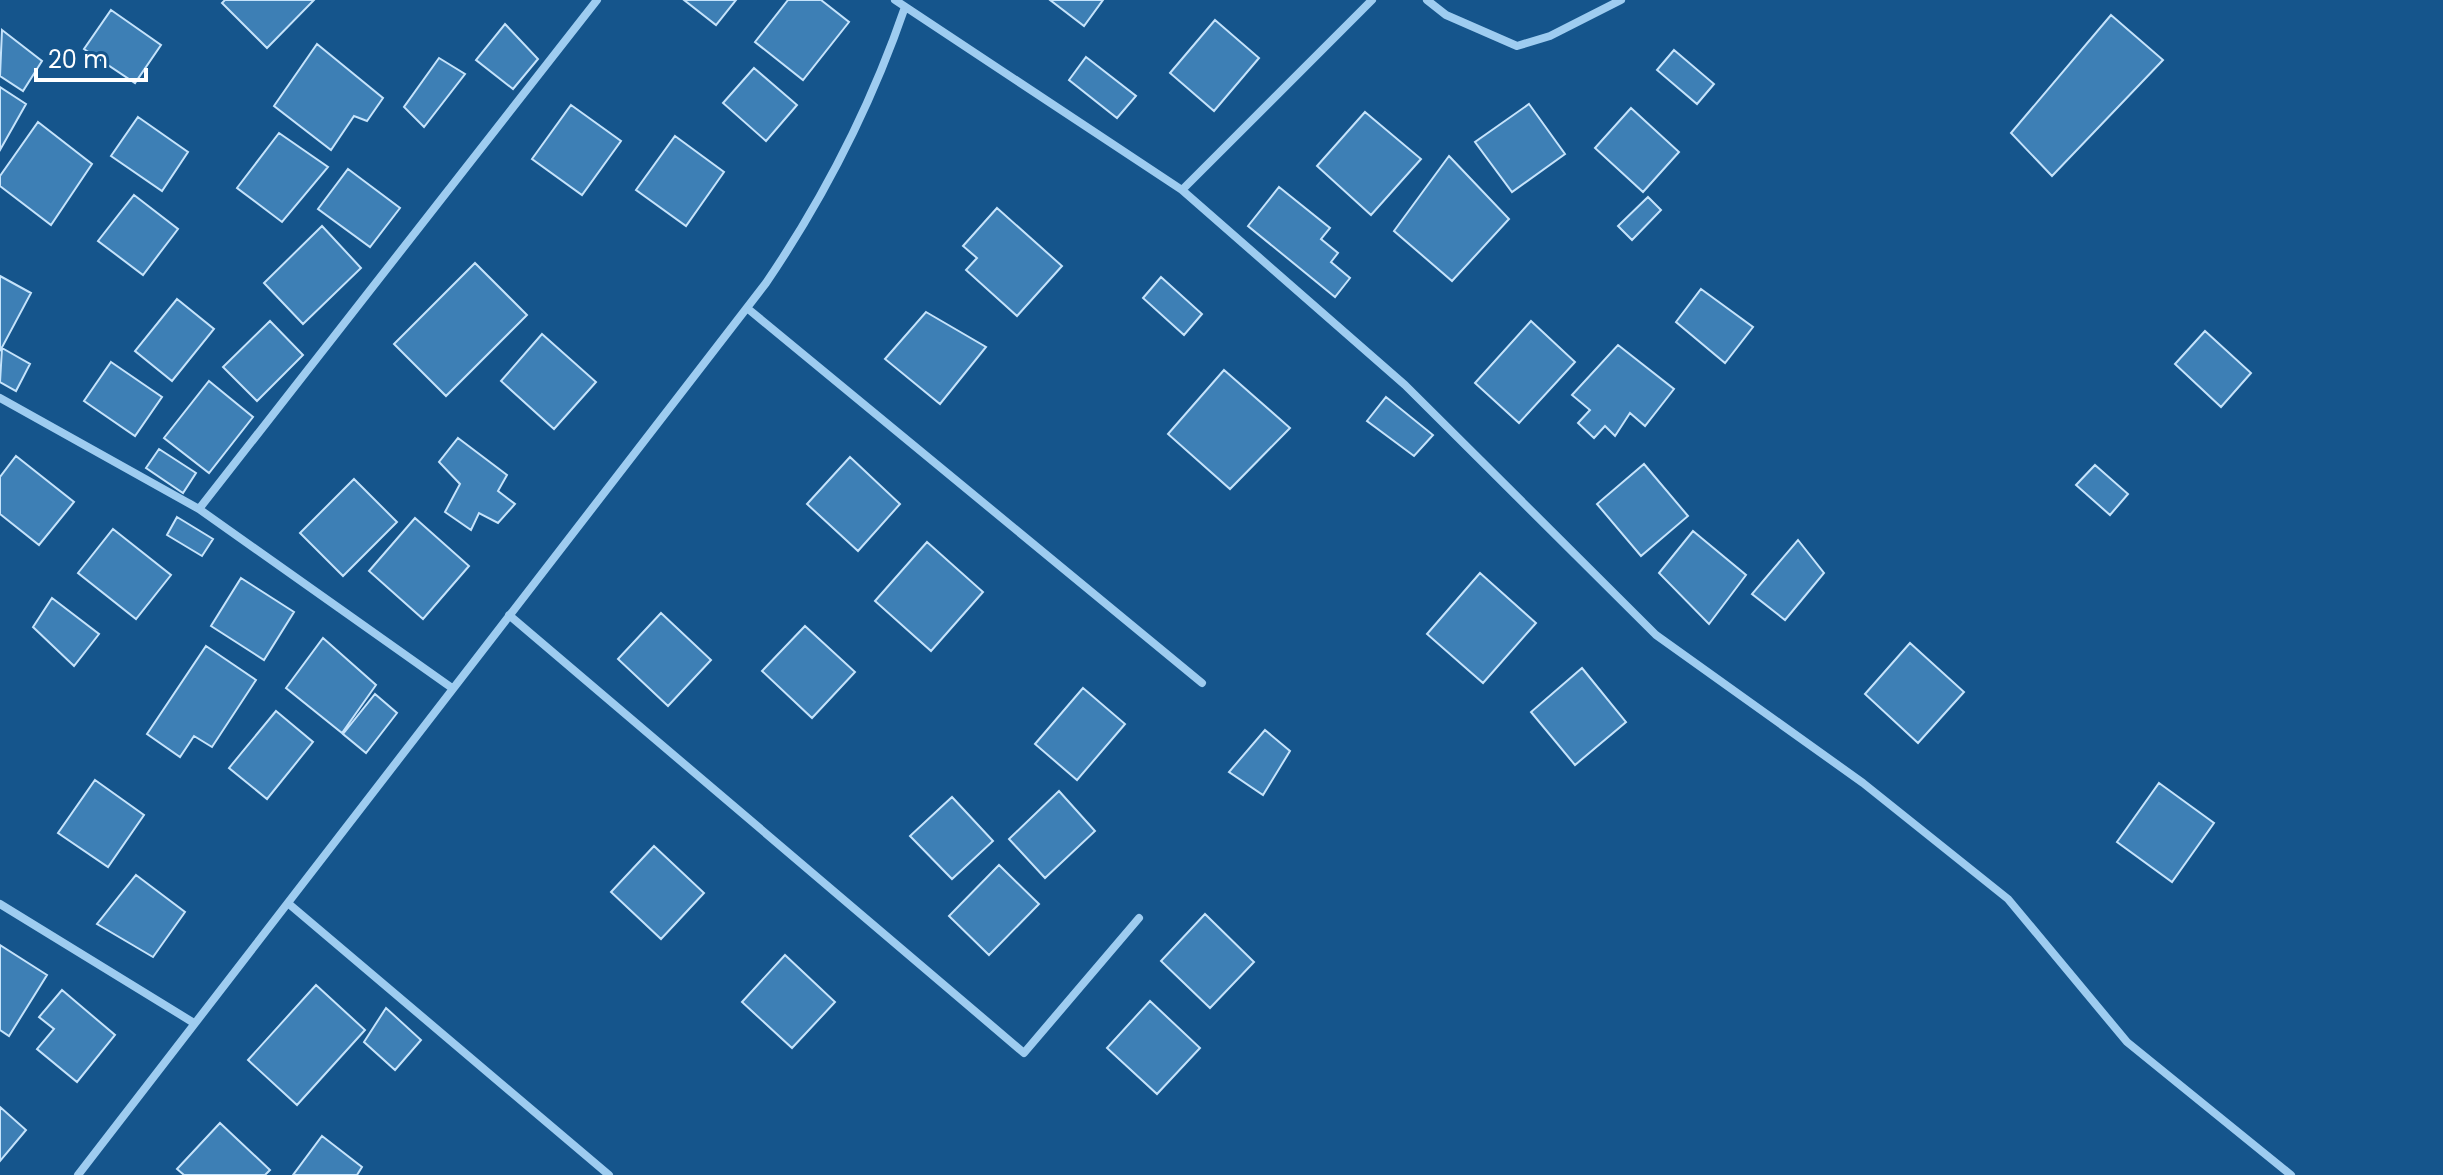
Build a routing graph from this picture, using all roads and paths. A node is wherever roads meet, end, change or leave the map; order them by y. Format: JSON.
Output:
{"nodes":[{"id":1,"x":597,"y":0,"type":"edge"},
{"id":2,"x":895,"y":0,"type":"edge"},
{"id":3,"x":1372,"y":0,"type":"edge"},
{"id":4,"x":1427,"y":0,"type":"edge"},
{"id":5,"x":1621,"y":0,"type":"edge"},
{"id":6,"x":905,"y":7,"type":"junction"},
{"id":7,"x":1182,"y":190,"type":"junction"},
{"id":8,"x":747,"y":308,"type":"junction"},
{"id":9,"x":0,"y":398,"type":"edge"},
{"id":10,"x":199,"y":509,"type":"junction"},
{"id":11,"x":509,"y":615,"type":"junction"},
{"id":12,"x":1202,"y":683,"type":"dead end"},
{"id":13,"x":452,"y":688,"type":"junction"},
{"id":14,"x":0,"y":904,"type":"edge"},
{"id":15,"x":289,"y":904,"type":"junction"},
{"id":16,"x":1139,"y":918,"type":"dead end"},
{"id":17,"x":194,"y":1023,"type":"junction"},
{"id":18,"x":78,"y":1175,"type":"edge"},
{"id":19,"x":609,"y":1175,"type":"edge"},
{"id":20,"x":2291,"y":1175,"type":"edge"}],
"edges":[{"from":1,"to":10,"type":"street"},
{"from":2,"to":6,"type":"street"},
{"from":3,"to":7,"type":"street"},
{"from":4,"to":5,"type":"street"},
{"from":6,"to":7,"type":"street"},
{"from":6,"to":8,"type":"street"},
{"from":7,"to":20,"type":"street"},
{"from":8,"to":11,"type":"street"},
{"from":8,"to":12,"type":"street"},
{"from":9,"to":10,"type":"street"},
{"from":10,"to":13,"type":"street"},
{"from":11,"to":13,"type":"street"},
{"from":11,"to":16,"type":"street"},
{"from":13,"to":15,"type":"street"},
{"from":14,"to":17,"type":"street"},
{"from":15,"to":17,"type":"street"},
{"from":15,"to":19,"type":"street"},
{"from":17,"to":18,"type":"street"}]}
